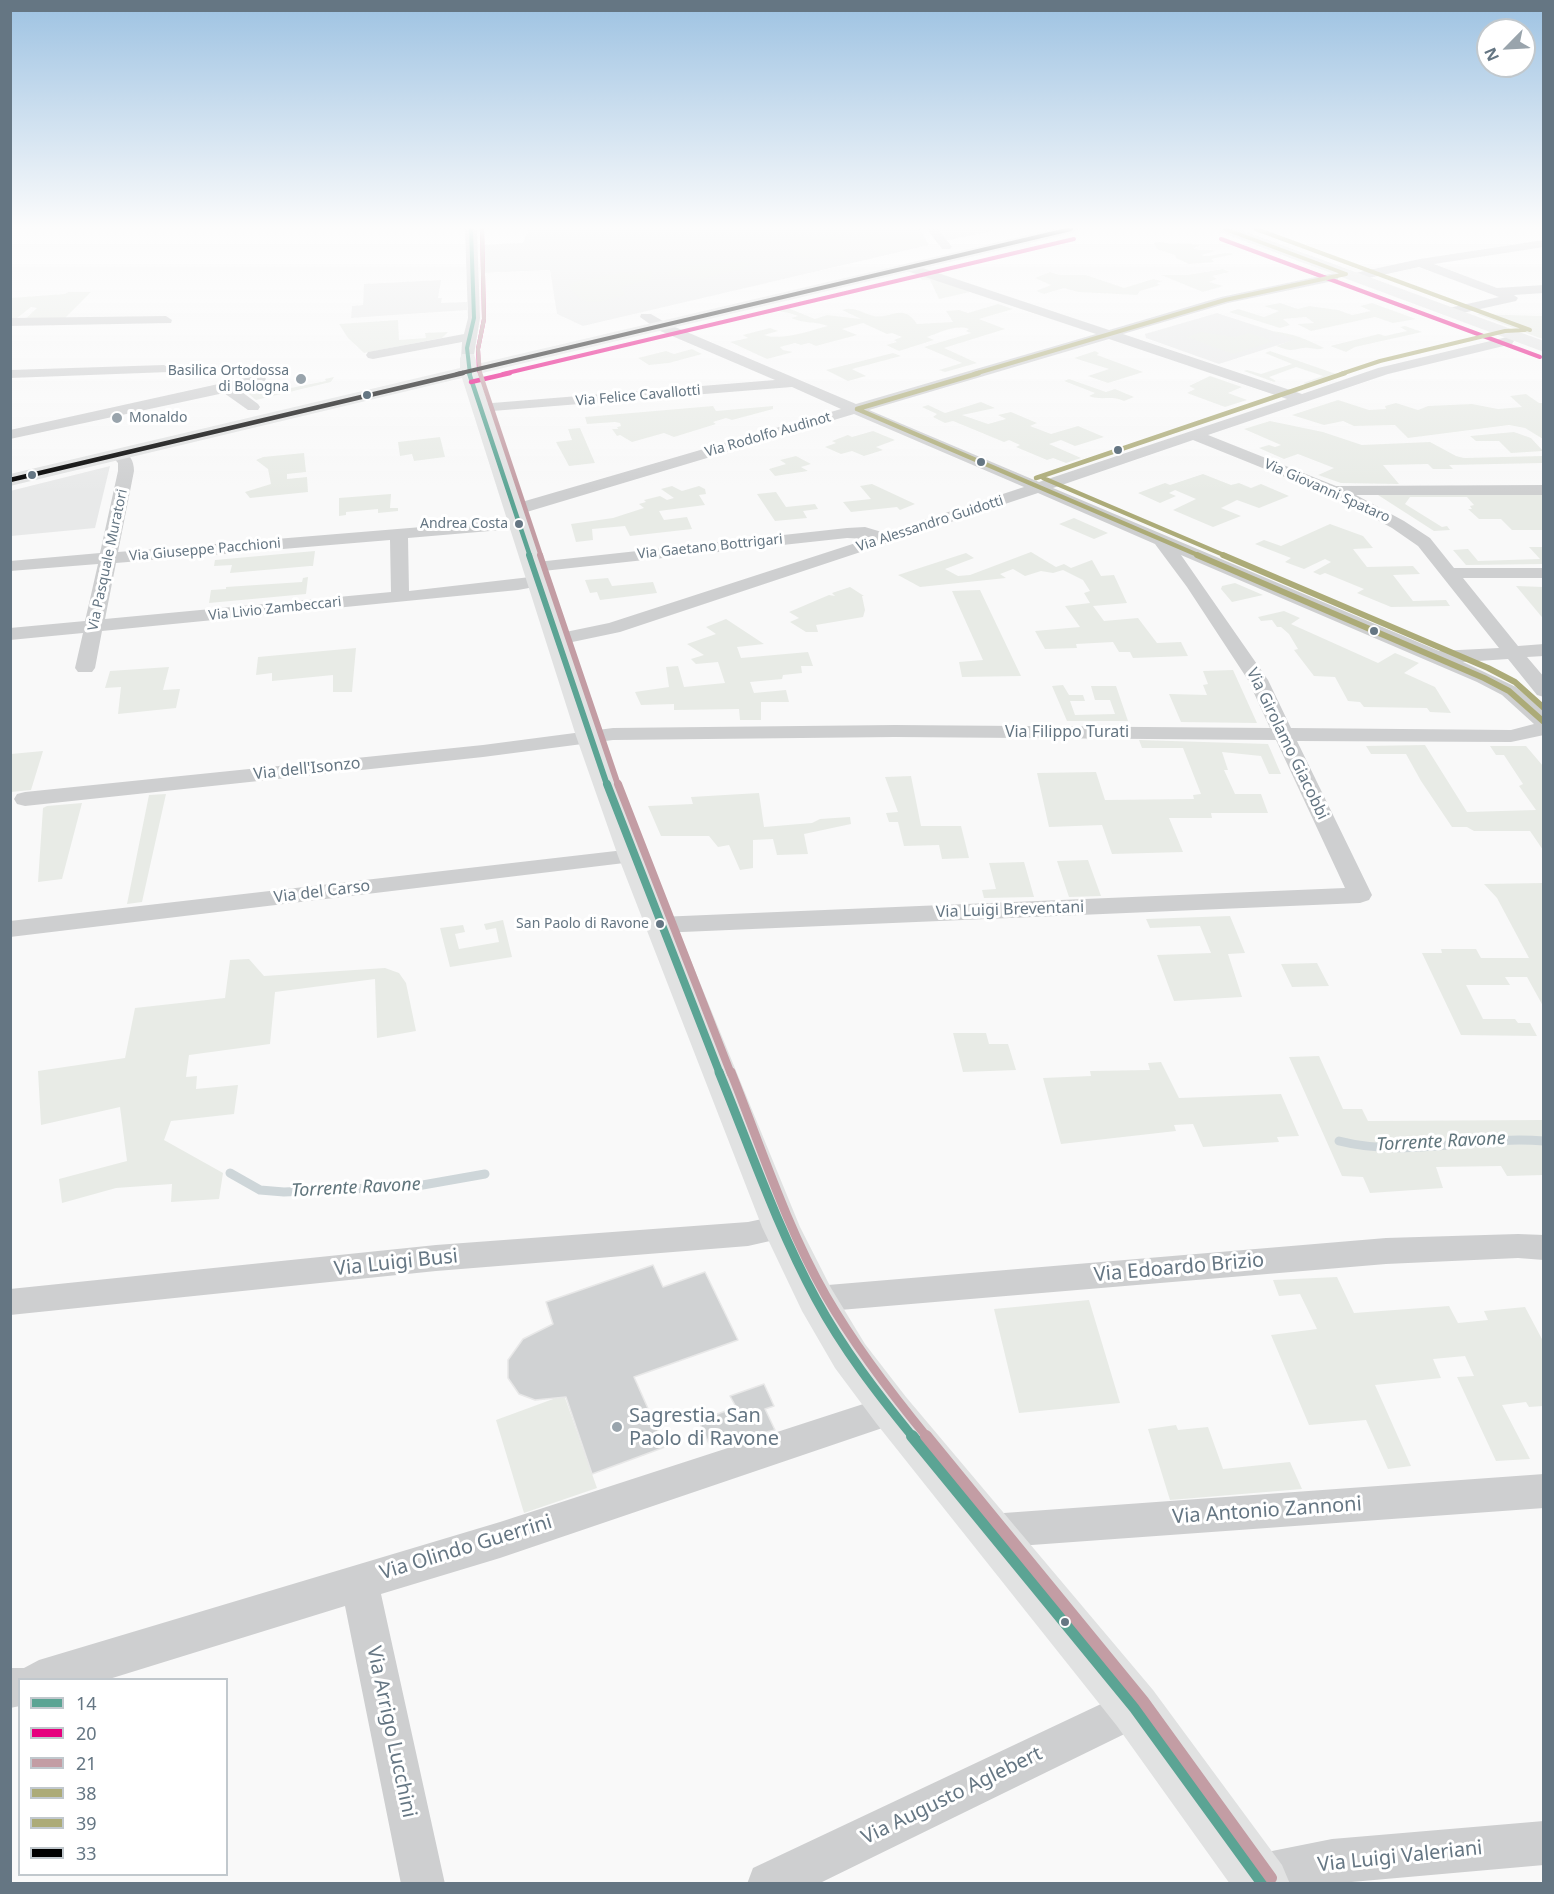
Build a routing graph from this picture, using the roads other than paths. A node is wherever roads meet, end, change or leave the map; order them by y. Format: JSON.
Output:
{"nodes":[{"id":1,"x":474,"y":317,"type":"edge"},
{"id":2,"x":645,"y":317,"type":"edge"},
{"id":3,"x":646,"y":317,"type":"edge"},
{"id":4,"x":703,"y":317,"type":"edge"},
{"id":5,"x":1059,"y":317,"type":"edge"},
{"id":6,"x":1166,"y":317,"type":"edge"},
{"id":7,"x":1461,"y":317,"type":"edge"},
{"id":8,"x":166,"y":320,"type":"dead end"},
{"id":9,"x":10,"y":322,"type":"edge"},
{"id":10,"x":26,"y":322,"type":"junction"},
{"id":11,"x":663,"y":327,"type":"junction"},
{"id":12,"x":10,"y":334,"type":"edge"},
{"id":13,"x":1109,"y":334,"type":"junction"},
{"id":14,"x":469,"y":335,"type":"junction"},
{"id":15,"x":1515,"y":341,"type":"junction"},
{"id":16,"x":1544,"y":341,"type":"edge"},
{"id":17,"x":1544,"y":347,"type":"edge"},
{"id":18,"x":373,"y":355,"type":"dead end"},
{"id":19,"x":468,"y":365,"type":"junction"},
{"id":20,"x":164,"y":369,"type":"dead end"},
{"id":21,"x":10,"y":374,"type":"edge"},
{"id":22,"x":259,"y":378,"type":"dead end"},
{"id":23,"x":796,"y":383,"type":"junction"},
{"id":24,"x":227,"y":388,"type":"junction"},
{"id":25,"x":1300,"y":398,"type":"junction"},
{"id":26,"x":253,"y":407,"type":"junction"},
{"id":27,"x":480,"y":408,"type":"junction"},
{"id":28,"x":857,"y":409,"type":"junction"},
{"id":29,"x":10,"y":435,"type":"edge"},
{"id":30,"x":1194,"y":435,"type":"junction"},
{"id":31,"x":113,"y":448,"type":"junction"},
{"id":32,"x":10,"y":464,"type":"edge"},
{"id":33,"x":10,"y":480,"type":"edge"},
{"id":34,"x":1039,"y":488,"type":"junction"},
{"id":35,"x":1327,"y":489,"type":"junction"},
{"id":36,"x":1544,"y":490,"type":"edge"},
{"id":37,"x":517,"y":517,"type":"junction"},
{"id":38,"x":399,"y":533,"type":"junction"},
{"id":39,"x":884,"y":539,"type":"junction"},
{"id":40,"x":1161,"y":540,"type":"junction"},
{"id":41,"x":108,"y":558,"type":"junction"},
{"id":42,"x":10,"y":566,"type":"edge"},
{"id":43,"x":1448,"y":573,"type":"junction"},
{"id":44,"x":1544,"y":573,"type":"edge"},
{"id":45,"x":536,"y":574,"type":"junction"},
{"id":46,"x":400,"y":597,"type":"junction"},
{"id":47,"x":94,"y":627,"type":"junction"},
{"id":48,"x":10,"y":634,"type":"edge"},
{"id":49,"x":558,"y":639,"type":"junction"},
{"id":50,"x":1544,"y":650,"type":"edge"},
{"id":51,"x":1512,"y":652,"type":"junction"},
{"id":52,"x":1431,"y":656,"type":"junction"},
{"id":53,"x":84,"y":668,"type":"dead end"},
{"id":54,"x":1544,"y":691,"type":"edge"},
{"id":55,"x":1544,"y":722,"type":"edge"},
{"id":56,"x":1544,"y":727,"type":"edge"},
{"id":57,"x":1282,"y":733,"type":"junction"},
{"id":58,"x":590,"y":736,"type":"junction"},
{"id":59,"x":25,"y":799,"type":"dead end"},
{"id":60,"x":633,"y":856,"type":"junction"},
{"id":61,"x":1360,"y":895,"type":"joint"},
{"id":62,"x":659,"y":925,"type":"junction"},
{"id":63,"x":15,"y":928,"type":"edge"},
{"id":64,"x":781,"y":1227,"type":"junction"},
{"id":65,"x":1544,"y":1248,"type":"edge"},
{"id":66,"x":816,"y":1299,"type":"junction"},
{"id":67,"x":10,"y":1302,"type":"edge"},
{"id":68,"x":891,"y":1410,"type":"junction"},
{"id":69,"x":1544,"y":1491,"type":"edge"},
{"id":70,"x":990,"y":1531,"type":"junction"},
{"id":71,"x":359,"y":1581,"type":"junction"},
{"id":72,"x":45,"y":1678,"type":"edge"},
{"id":73,"x":1135,"y":1708,"type":"junction"},
{"id":74,"x":1544,"y":1843,"type":"edge"},
{"id":75,"x":1260,"y":1880,"type":"edge"},
{"id":76,"x":423,"y":1884,"type":"edge"},
{"id":77,"x":769,"y":1884,"type":"edge"}],
"edges":[{"from":1,"to":14,"type":"street"},
{"from":2,"to":19,"type":"main road"},
{"from":3,"to":11,"type":"street"},
{"from":4,"to":11,"type":"main road"},
{"from":5,"to":13,"type":"street"},
{"from":6,"to":13,"type":"street","name":"Via Rodolfo Audinot"},
{"from":7,"to":15,"type":"main road"},
{"from":8,"to":10,"type":"street"},
{"from":9,"to":10,"type":"street"},
{"from":10,"to":12,"type":"street"},
{"from":11,"to":19,"type":"main road"},
{"from":11,"to":23,"type":"street"},
{"from":13,"to":25,"type":"street"},
{"from":13,"to":28,"type":"street","name":"Via Rodolfo Audinot"},
{"from":14,"to":18,"type":"street"},
{"from":14,"to":19,"type":"street"},
{"from":15,"to":16,"type":"street","name":"Via Alessandro Guidotti"},
{"from":15,"to":17,"type":"main road"},
{"from":15,"to":25,"type":"street","name":"Via Alessandro Guidotti"},
{"from":19,"to":26,"type":"main road"},
{"from":19,"to":27,"type":"main road"},
{"from":19,"to":31,"type":"main road"},
{"from":20,"to":21,"type":"street"},
{"from":22,"to":24,"type":"street"},
{"from":23,"to":27,"type":"street","name":"Via Felice Cavallotti"},
{"from":23,"to":28,"type":"street"},
{"from":24,"to":26,"type":"street"},
{"from":24,"to":29,"type":"street"},
{"from":25,"to":30,"type":"street","name":"Via Alessandro Guidotti"},
{"from":26,"to":31,"type":"main road"},
{"from":27,"to":37,"type":"main road"},
{"from":28,"to":34,"type":"street"},
{"from":28,"to":37,"type":"street","name":"Via Rodolfo Audinot"},
{"from":30,"to":34,"type":"street","name":"Via Alessandro Guidotti"},
{"from":30,"to":35,"type":"street","name":"Via Giovanni Spataro"},
{"from":31,"to":32,"type":"main road"},
{"from":31,"to":33,"type":"main road"},
{"from":31,"to":41,"type":"street","name":"Via Pasquale Muratori"},
{"from":34,"to":39,"type":"street","name":"Via Alessandro Guidotti"},
{"from":34,"to":40,"type":"street"},
{"from":35,"to":36,"type":"street"},
{"from":35,"to":43,"type":"street","name":"Via Giovanni Spataro"},
{"from":37,"to":38,"type":"street","name":"Via Giuseppe Pacchioni"},
{"from":37,"to":45,"type":"main road"},
{"from":38,"to":41,"type":"street","name":"Via Giuseppe Pacchioni"},
{"from":38,"to":46,"type":"street"},
{"from":39,"to":45,"type":"street","name":"Via Gaetano Bottrigari"},
{"from":39,"to":49,"type":"street","name":"Via Alessandro Guidotti"},
{"from":40,"to":52,"type":"street"},
{"from":40,"to":57,"type":"street","name":"Via Girolamo Giacobbi"},
{"from":41,"to":42,"type":"street","name":"Via Giuseppe Pacchioni"},
{"from":41,"to":47,"type":"street","name":"Via Pasquale Muratori"},
{"from":43,"to":44,"type":"street"},
{"from":43,"to":51,"type":"street","name":"Via Giovanni Spataro"},
{"from":45,"to":46,"type":"street","name":"Via Livio Zambeccari"},
{"from":45,"to":49,"type":"main road"},
{"from":46,"to":47,"type":"street","name":"Via Livio Zambeccari"},
{"from":47,"to":48,"type":"street","name":"Via Livio Zambeccari"},
{"from":47,"to":53,"type":"street","name":"Via Pasquale Muratori"},
{"from":49,"to":58,"type":"main road"},
{"from":50,"to":51,"type":"street"},
{"from":51,"to":52,"type":"street"},
{"from":51,"to":54,"type":"street","name":"Via Giovanni Spataro"},
{"from":52,"to":55,"type":"street"},
{"from":56,"to":57,"type":"street","name":"Via Filippo Turati"},
{"from":57,"to":58,"type":"street","name":"Via Filippo Turati"},
{"from":57,"to":61,"type":"street","name":"Via Girolamo Giacobbi"},
{"from":58,"to":59,"type":"street","name":"Via dell'Isonzo"},
{"from":58,"to":60,"type":"main road"},
{"from":60,"to":62,"type":"main road"},
{"from":60,"to":63,"type":"street","name":"Via del Carso"},
{"from":61,"to":62,"type":"street","name":"Via Luigi Breventani"},
{"from":62,"to":64,"type":"main road"},
{"from":64,"to":66,"type":"main road"},
{"from":64,"to":67,"type":"street","name":"Via Luigi Busi"},
{"from":65,"to":66,"type":"street","name":"Via Edoardo Brizio"},
{"from":66,"to":68,"type":"main road"},
{"from":68,"to":70,"type":"main road"},
{"from":68,"to":71,"type":"street","name":"Via Olindo Guerrini"},
{"from":69,"to":70,"type":"street","name":"Via Antonio Zannoni"},
{"from":70,"to":73,"type":"main road"},
{"from":71,"to":72,"type":"street","name":"Via Olindo Guerrini"},
{"from":71,"to":76,"type":"street","name":"Via Arrigo Lucchini"},
{"from":73,"to":75,"type":"main road"},
{"from":73,"to":77,"type":"street","name":"Via Augusto Aglebert"},
{"from":74,"to":75,"type":"street","name":"Via Luigi Valeriani"}]}
